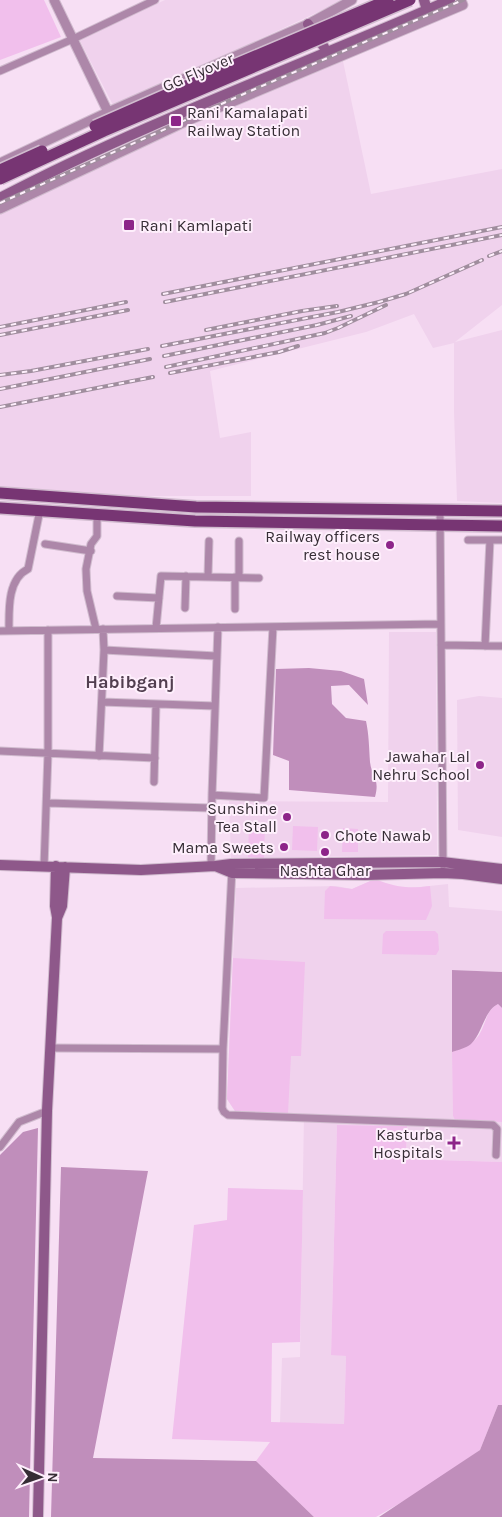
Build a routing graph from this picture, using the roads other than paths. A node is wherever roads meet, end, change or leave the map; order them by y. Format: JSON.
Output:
{"nodes":[{"id":1,"x":54,"y":0,"type":"edge"},
{"id":2,"x":155,"y":0,"type":"edge"},
{"id":3,"x":352,"y":0,"type":"edge"},
{"id":4,"x":388,"y":0,"type":"edge"},
{"id":5,"x":406,"y":0,"type":"edge"},
{"id":6,"x":410,"y":0,"type":"edge"},
{"id":7,"x":450,"y":0,"type":"edge"},
{"id":8,"x":461,"y":0,"type":"edge"},
{"id":9,"x":431,"y":3,"type":"edge"},
{"id":10,"x":403,"y":13,"type":"junction"},
{"id":11,"x":308,"y":24,"type":"junction"},
{"id":12,"x":73,"y":39,"type":"junction"},
{"id":13,"x":324,"y":47,"type":"junction"},
{"id":14,"x":0,"y":71,"type":"edge"},
{"id":15,"x":108,"y":112,"type":"junction"},
{"id":16,"x":0,"y":163,"type":"edge"},
{"id":17,"x":0,"y":170,"type":"edge"},
{"id":18,"x":0,"y":179,"type":"edge"},
{"id":19,"x":0,"y":191,"type":"edge"},
{"id":20,"x":0,"y":198,"type":"edge"},
{"id":21,"x":0,"y":209,"type":"edge"},
{"id":22,"x":0,"y":493,"type":"edge"},
{"id":23,"x":0,"y":508,"type":"edge"},
{"id":24,"x":40,"y":510,"type":"junction"},
{"id":25,"x":440,"y":510,"type":"junction"},
{"id":26,"x":502,"y":512,"type":"edge"},
{"id":27,"x":97,"y":514,"type":"junction"},
{"id":28,"x":440,"y":525,"type":"junction"},
{"id":29,"x":502,"y":526,"type":"edge"},
{"id":30,"x":468,"y":540,"type":"dead end"},
{"id":31,"x":490,"y":540,"type":"junction"},
{"id":32,"x":502,"y":540,"type":"edge"},
{"id":33,"x":208,"y":541,"type":"dead end"},
{"id":34,"x":239,"y":541,"type":"dead end"},
{"id":35,"x":46,"y":544,"type":"dead end"},
{"id":36,"x":91,"y":551,"type":"junction"},
{"id":37,"x":186,"y":576,"type":"junction"},
{"id":38,"x":208,"y":576,"type":"junction"},
{"id":39,"x":237,"y":577,"type":"junction"},
{"id":40,"x":259,"y":578,"type":"dead end"},
{"id":41,"x":117,"y":596,"type":"dead end"},
{"id":42,"x":159,"y":598,"type":"junction"},
{"id":43,"x":185,"y":608,"type":"dead end"},
{"id":44,"x":235,"y":609,"type":"dead end"},
{"id":45,"x":441,"y":624,"type":"junction"},
{"id":46,"x":218,"y":627,"type":"junction"},
{"id":47,"x":273,"y":627,"type":"junction"},
{"id":48,"x":156,"y":628,"type":"junction"},
{"id":49,"x":100,"y":629,"type":"junction"},
{"id":50,"x":48,"y":630,"type":"junction"},
{"id":51,"x":0,"y":631,"type":"edge"},
{"id":52,"x":9,"y":631,"type":"junction"},
{"id":53,"x":441,"y":645,"type":"junction"},
{"id":54,"x":486,"y":646,"type":"junction"},
{"id":55,"x":502,"y":646,"type":"edge"},
{"id":56,"x":104,"y":650,"type":"junction"},
{"id":57,"x":216,"y":656,"type":"junction"},
{"id":58,"x":102,"y":702,"type":"junction"},
{"id":59,"x":156,"y":704,"type":"junction"},
{"id":60,"x":215,"y":706,"type":"junction"},
{"id":61,"x":0,"y":752,"type":"edge"},
{"id":62,"x":48,"y":753,"type":"junction"},
{"id":63,"x":100,"y":756,"type":"junction"},
{"id":64,"x":155,"y":758,"type":"junction"},
{"id":65,"x":154,"y":782,"type":"dead end"},
{"id":66,"x":212,"y":795,"type":"junction"},
{"id":67,"x":47,"y":803,"type":"junction"},
{"id":68,"x":211,"y":808,"type":"junction"},
{"id":69,"x":442,"y":862,"type":"junction"},
{"id":70,"x":327,"y":864,"type":"junction"},
{"id":71,"x":0,"y":866,"type":"edge"},
{"id":72,"x":60,"y":866,"type":"junction"},
{"id":73,"x":214,"y":866,"type":"junction"},
{"id":74,"x":44,"y":867,"type":"junction"},
{"id":75,"x":232,"y":868,"type":"junction"},
{"id":76,"x":502,"y":869,"type":"edge"},
{"id":77,"x":443,"y":873,"type":"junction"},
{"id":78,"x":327,"y":875,"type":"junction"},
{"id":79,"x":502,"y":879,"type":"edge"},
{"id":80,"x":50,"y":1048,"type":"junction"},
{"id":81,"x":223,"y":1049,"type":"junction"},
{"id":82,"x":47,"y":1111,"type":"junction"},
{"id":83,"x":0,"y":1147,"type":"edge"},
{"id":84,"x":496,"y":1156,"type":"dead end"},
{"id":85,"x":38,"y":1517,"type":"edge"}],
"edges":[{"from":1,"to":12,"type":"street"},
{"from":2,"to":12,"type":"street"},
{"from":3,"to":11,"type":"street"},
{"from":4,"to":17,"type":"main road","name":"GG Flyover","bridge":true},
{"from":5,"to":10,"type":"main road"},
{"from":6,"to":18,"type":"main road","name":"GG Flyover","bridge":true},
{"from":7,"to":9,"type":"main road"},
{"from":8,"to":21,"type":"street"},
{"from":9,"to":10,"type":"main road"},
{"from":9,"to":20,"type":"main road"},
{"from":10,"to":13,"type":"main road"},
{"from":11,"to":13,"type":"main road"},
{"from":11,"to":15,"type":"street"},
{"from":12,"to":14,"type":"street"},
{"from":12,"to":15,"type":"street"},
{"from":13,"to":19,"type":"main road"},
{"from":15,"to":16,"type":"street"},
{"from":22,"to":25,"type":"main road"},
{"from":23,"to":24,"type":"main road"},
{"from":24,"to":27,"type":"main road"},
{"from":24,"to":52,"type":"street"},
{"from":25,"to":26,"type":"main road"},
{"from":25,"to":28,"type":"street"},
{"from":27,"to":28,"type":"main road"},
{"from":27,"to":36,"type":"street"},
{"from":28,"to":29,"type":"main road"},
{"from":28,"to":45,"type":"street"},
{"from":30,"to":31,"type":"street"},
{"from":31,"to":32,"type":"street"},
{"from":31,"to":54,"type":"street"},
{"from":33,"to":38,"type":"street"},
{"from":34,"to":39,"type":"street"},
{"from":35,"to":36,"type":"street"},
{"from":36,"to":49,"type":"street"},
{"from":37,"to":38,"type":"street"},
{"from":37,"to":42,"type":"street"},
{"from":37,"to":43,"type":"street"},
{"from":38,"to":39,"type":"street"},
{"from":39,"to":40,"type":"street"},
{"from":39,"to":44,"type":"street"},
{"from":41,"to":42,"type":"street"},
{"from":42,"to":48,"type":"street"},
{"from":45,"to":47,"type":"street"},
{"from":45,"to":53,"type":"street"},
{"from":46,"to":47,"type":"street"},
{"from":46,"to":48,"type":"street"},
{"from":46,"to":57,"type":"street"},
{"from":47,"to":66,"type":"street"},
{"from":48,"to":49,"type":"street"},
{"from":49,"to":50,"type":"street"},
{"from":49,"to":56,"type":"street"},
{"from":50,"to":52,"type":"street"},
{"from":50,"to":62,"type":"street"},
{"from":51,"to":52,"type":"street"},
{"from":53,"to":54,"type":"street"},
{"from":53,"to":69,"type":"street"},
{"from":54,"to":55,"type":"street"},
{"from":56,"to":57,"type":"street"},
{"from":56,"to":58,"type":"street"},
{"from":57,"to":60,"type":"street"},
{"from":58,"to":59,"type":"street"},
{"from":58,"to":63,"type":"street"},
{"from":59,"to":60,"type":"street"},
{"from":59,"to":64,"type":"street"},
{"from":60,"to":66,"type":"street"},
{"from":61,"to":62,"type":"street"},
{"from":62,"to":63,"type":"street"},
{"from":62,"to":67,"type":"street"},
{"from":63,"to":64,"type":"street"},
{"from":64,"to":65,"type":"street"},
{"from":66,"to":68,"type":"street"},
{"from":67,"to":68,"type":"street"},
{"from":67,"to":74,"type":"street"},
{"from":68,"to":73,"type":"street"},
{"from":69,"to":70,"type":"main road"},
{"from":69,"to":76,"type":"main road"},
{"from":69,"to":77,"type":"street"},
{"from":70,"to":75,"type":"main road"},
{"from":70,"to":78,"type":"main road"},
{"from":71,"to":74,"type":"main road"},
{"from":72,"to":73,"type":"main road"},
{"from":72,"to":74,"type":"main road"},
{"from":72,"to":80,"type":"main road"},
{"from":73,"to":75,"type":"main road"},
{"from":75,"to":78,"type":"main road"},
{"from":75,"to":81,"type":"street"},
{"from":77,"to":78,"type":"main road"},
{"from":77,"to":79,"type":"main road"},
{"from":80,"to":81,"type":"street"},
{"from":80,"to":82,"type":"main road"},
{"from":81,"to":84,"type":"street"},
{"from":82,"to":83,"type":"street"},
{"from":82,"to":85,"type":"main road"}]}
